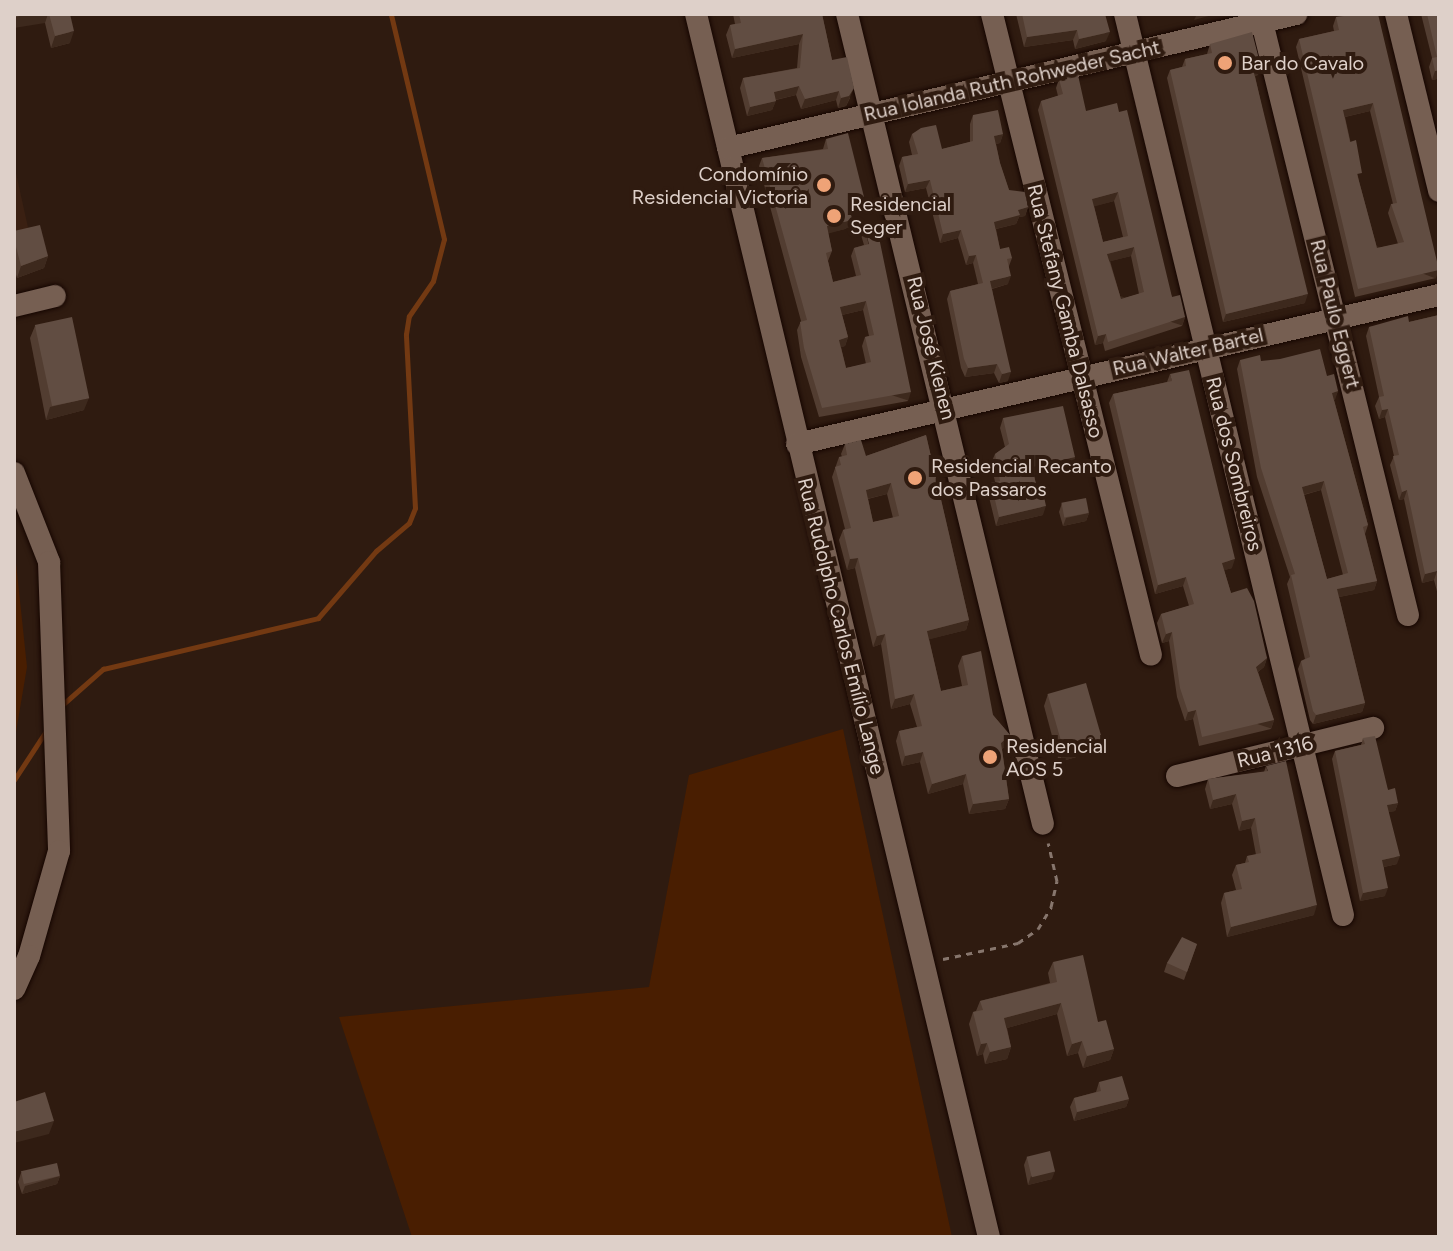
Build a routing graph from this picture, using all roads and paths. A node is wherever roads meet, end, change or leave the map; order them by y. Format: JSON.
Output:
{"nodes":[{"id":1,"x":696,"y":14,"type":"edge"},
{"id":2,"x":847,"y":14,"type":"edge"},
{"id":3,"x":992,"y":14,"type":"edge"},
{"id":4,"x":1125,"y":14,"type":"edge"},
{"id":5,"x":1296,"y":14,"type":"edge"},
{"id":6,"x":1396,"y":14,"type":"edge"},
{"id":7,"x":1260,"y":18,"type":"edge"},
{"id":8,"x":1134,"y":52,"type":"junction"},
{"id":9,"x":1008,"y":80,"type":"junction"},
{"id":10,"x":873,"y":114,"type":"junction"},
{"id":11,"x":728,"y":148,"type":"junction"},
{"id":12,"x":1439,"y":191,"type":"edge"},
{"id":13,"x":1439,"y":295,"type":"edge"},
{"id":14,"x":55,"y":296,"type":"dead end"},
{"id":15,"x":14,"y":306,"type":"edge"},
{"id":16,"x":1337,"y":318,"type":"junction"},
{"id":17,"x":1206,"y":348,"type":"junction"},
{"id":18,"x":1080,"y":376,"type":"junction"},
{"id":19,"x":945,"y":406,"type":"junction"},
{"id":20,"x":797,"y":444,"type":"junction"},
{"id":21,"x":14,"y":473,"type":"edge"},
{"id":22,"x":1408,"y":615,"type":"dead end"},
{"id":23,"x":1151,"y":655,"type":"dead end"},
{"id":24,"x":1373,"y":728,"type":"dead end"},
{"id":25,"x":1302,"y":746,"type":"junction"},
{"id":26,"x":1177,"y":776,"type":"dead end"},
{"id":27,"x":1043,"y":824,"type":"joint"},
{"id":28,"x":1343,"y":915,"type":"dead end"},
{"id":29,"x":924,"y":963,"type":"junction"},
{"id":30,"x":14,"y":989,"type":"edge"},
{"id":31,"x":989,"y":1237,"type":"edge"}],
"edges":[{"from":1,"to":11,"type":"street","name":"Rua Rudolpho Carlos Emílio Lange"},
{"from":2,"to":10,"type":"street","name":"Rua José Kienen"},
{"from":3,"to":9,"type":"street","name":"Rua Stefany Gamba Dalsasso"},
{"from":4,"to":8,"type":"street","name":"Rua dos Sombreiros"},
{"from":5,"to":7,"type":"street","name":"Rua Iolanda Ruth Rohweder Sacht"},
{"from":6,"to":12,"type":"street"},
{"from":7,"to":8,"type":"street","name":"Rua Iolanda Ruth Rohweder Sacht"},
{"from":7,"to":16,"type":"street","name":"Rua Paulo Eggert"},
{"from":8,"to":9,"type":"street","name":"Rua Iolanda Ruth Rohweder Sacht"},
{"from":8,"to":17,"type":"street","name":"Rua dos Sombreiros"},
{"from":9,"to":10,"type":"street","name":"Rua Iolanda Ruth Rohweder Sacht"},
{"from":9,"to":18,"type":"street","name":"Rua Stefany Gamba Dalsasso"},
{"from":10,"to":11,"type":"street","name":"Rua Iolanda Ruth Rohweder Sacht"},
{"from":10,"to":19,"type":"street","name":"Rua José Kienen"},
{"from":11,"to":20,"type":"street","name":"Rua Rudolpho Carlos Emílio Lange"},
{"from":13,"to":16,"type":"street","name":"Rua Walter Bartel"},
{"from":14,"to":15,"type":"street"},
{"from":16,"to":17,"type":"street","name":"Rua Walter Bartel"},
{"from":16,"to":22,"type":"street","name":"Rua Paulo Eggert"},
{"from":17,"to":18,"type":"street","name":"Rua Walter Bartel"},
{"from":17,"to":25,"type":"street","name":"Rua dos Sombreiros"},
{"from":18,"to":19,"type":"street","name":"Rua Walter Bartel"},
{"from":18,"to":23,"type":"street","name":"Rua Stefany Gamba Dalsasso"},
{"from":19,"to":20,"type":"street","name":"Rua Walter Bartel"},
{"from":19,"to":27,"type":"street","name":"Rua José Kienen"},
{"from":20,"to":29,"type":"street","name":"Rua Rudolpho Carlos Emílio Lange"},
{"from":21,"to":30,"type":"street"},
{"from":24,"to":25,"type":"street","name":"Rua 1316"},
{"from":25,"to":26,"type":"street","name":"Rua 1316"},
{"from":25,"to":28,"type":"street","name":"Rua dos Sombreiros"},
{"from":27,"to":29,"type":"path"},
{"from":29,"to":31,"type":"street","name":"Rua Rudolpho Carlos Emílio Lange"}]}
